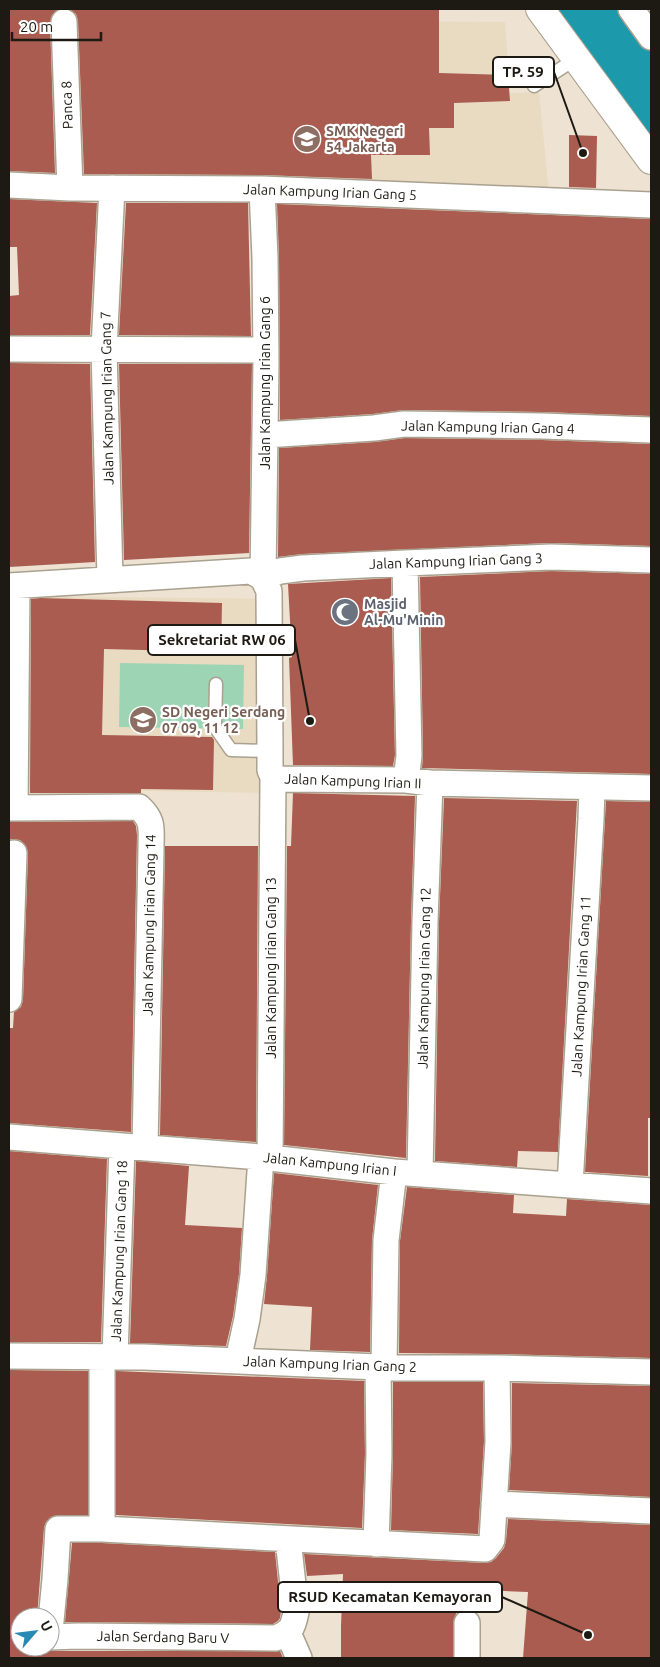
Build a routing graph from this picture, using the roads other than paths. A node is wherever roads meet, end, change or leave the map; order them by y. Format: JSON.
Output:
{"nodes":[{"id":1,"x":540,"y":9,"type":"edge"},
{"id":2,"x":631,"y":9,"type":"edge"},
{"id":3,"x":64,"y":22,"type":"dead end"},
{"id":4,"x":651,"y":37,"type":"edge"},
{"id":5,"x":577,"y":58,"type":"junction"},
{"id":6,"x":534,"y":86,"type":"dead end"},
{"id":7,"x":651,"y":160,"type":"edge"},
{"id":8,"x":9,"y":185,"type":"edge"},
{"id":9,"x":70,"y":188,"type":"junction"},
{"id":10,"x":112,"y":188,"type":"junction"},
{"id":11,"x":262,"y":190,"type":"junction"},
{"id":12,"x":651,"y":205,"type":"edge"},
{"id":13,"x":9,"y":349,"type":"edge"},
{"id":14,"x":104,"y":349,"type":"junction"},
{"id":15,"x":266,"y":350,"type":"junction"},
{"id":16,"x":651,"y":430,"type":"edge"},
{"id":17,"x":265,"y":435,"type":"junction"},
{"id":18,"x":651,"y":560,"type":"edge"},
{"id":19,"x":405,"y":563,"type":"junction"},
{"id":20,"x":263,"y":578,"type":"junction"},
{"id":21,"x":110,"y":579,"type":"junction"},
{"id":22,"x":13,"y":586,"type":"edge"},
{"id":23,"x":216,"y":684,"type":"dead end"},
{"id":24,"x":270,"y":751,"type":"junction"},
{"id":25,"x":273,"y":778,"type":"junction"},
{"id":26,"x":406,"y":780,"type":"junction"},
{"id":27,"x":430,"y":784,"type":"junction"},
{"id":28,"x":592,"y":788,"type":"junction"},
{"id":29,"x":651,"y":788,"type":"edge"},
{"id":30,"x":12,"y":808,"type":"edge"},
{"id":31,"x":9,"y":854,"type":"edge"},
{"id":32,"x":9,"y":999,"type":"edge"},
{"id":33,"x":9,"y":1137,"type":"edge"},
{"id":34,"x":128,"y":1152,"type":"junction"},
{"id":35,"x":262,"y":1164,"type":"junction"},
{"id":36,"x":420,"y":1174,"type":"junction"},
{"id":37,"x":393,"y":1178,"type":"junction"},
{"id":38,"x":570,"y":1185,"type":"junction"},
{"id":39,"x":651,"y":1191,"type":"edge"},
{"id":40,"x":9,"y":1356,"type":"edge"},
{"id":41,"x":109,"y":1357,"type":"junction"},
{"id":42,"x":238,"y":1360,"type":"junction"},
{"id":43,"x":381,"y":1366,"type":"junction"},
{"id":44,"x":497,"y":1368,"type":"junction"},
{"id":45,"x":651,"y":1372,"type":"edge"},
{"id":46,"x":494,"y":1504,"type":"junction"},
{"id":47,"x":651,"y":1511,"type":"edge"},
{"id":48,"x":102,"y":1529,"type":"junction"},
{"id":49,"x":288,"y":1539,"type":"junction"},
{"id":50,"x":376,"y":1544,"type":"junction"},
{"id":51,"x":52,"y":1607,"type":"edge"},
{"id":52,"x":467,"y":1623,"type":"dead end"},
{"id":53,"x":282,"y":1636,"type":"junction"},
{"id":54,"x":60,"y":1637,"type":"edge"},
{"id":55,"x":299,"y":1658,"type":"edge"},
{"id":56,"x":467,"y":1658,"type":"edge"}],
"edges":[{"from":1,"to":5,"type":"street"},
{"from":2,"to":4,"type":"street"},
{"from":3,"to":9,"type":"street","name":"Panca 8"},
{"from":5,"to":6,"type":"lane"},
{"from":5,"to":7,"type":"street"},
{"from":8,"to":9,"type":"street","name":"Jalan Kampung Irian Gang 5"},
{"from":9,"to":10,"type":"street","name":"Jalan Kampung Irian Gang 5"},
{"from":10,"to":11,"type":"street","name":"Jalan Kampung Irian Gang 5"},
{"from":10,"to":14,"type":"street","name":"Jalan Kampung Irian Gang 7"},
{"from":11,"to":12,"type":"street","name":"Jalan Kampung Irian Gang 5"},
{"from":11,"to":15,"type":"street","name":"Jalan Kampung Irian Gang 6"},
{"from":13,"to":14,"type":"street"},
{"from":14,"to":15,"type":"street"},
{"from":14,"to":21,"type":"street","name":"Jalan Kampung Irian Gang 7"},
{"from":15,"to":17,"type":"street","name":"Jalan Kampung Irian Gang 6"},
{"from":16,"to":17,"type":"street","name":"Jalan Kampung Irian Gang 4"},
{"from":17,"to":20,"type":"street","name":"Jalan Kampung Irian Gang 6"},
{"from":18,"to":19,"type":"street","name":"Jalan Kampung Irian Gang 3"},
{"from":19,"to":20,"type":"street","name":"Jalan Kampung Irian Gang 3"},
{"from":19,"to":26,"type":"street"},
{"from":20,"to":21,"type":"street"},
{"from":20,"to":24,"type":"street","name":"Jalan Kampung Irian II"},
{"from":21,"to":22,"type":"street"},
{"from":22,"to":30,"type":"street"},
{"from":23,"to":24,"type":"lane"},
{"from":24,"to":25,"type":"street","name":"Jalan Kampung Irian II"},
{"from":25,"to":26,"type":"street","name":"Jalan Kampung Irian II"},
{"from":25,"to":35,"type":"street","name":"Jalan Kampung Irian Gang 13"},
{"from":26,"to":27,"type":"street","name":"Jalan Kampung Irian II"},
{"from":27,"to":28,"type":"street","name":"Jalan Kampung Irian II"},
{"from":27,"to":36,"type":"street","name":"Jalan Kampung Irian Gang 12"},
{"from":28,"to":29,"type":"street","name":"Jalan Kampung Irian II"},
{"from":28,"to":38,"type":"street","name":"Jalan Kampung Irian Gang 11"},
{"from":30,"to":34,"type":"street","name":"Jalan Kampung Irian Gang 14"},
{"from":31,"to":32,"type":"street"},
{"from":33,"to":34,"type":"street","name":"Jalan Kampung Irian I"},
{"from":34,"to":35,"type":"street","name":"Jalan Kampung Irian I"},
{"from":34,"to":41,"type":"street","name":"Jalan Kampung Irian Gang 18"},
{"from":35,"to":37,"type":"street","name":"Jalan Kampung Irian I"},
{"from":35,"to":42,"type":"street","name":"Jalan Kampung Irian Gang 13"},
{"from":36,"to":37,"type":"street","name":"Jalan Kampung Irian I"},
{"from":36,"to":38,"type":"street","name":"Jalan Kampung Irian I"},
{"from":37,"to":43,"type":"street"},
{"from":38,"to":39,"type":"street","name":"Jalan Kampung Irian I"},
{"from":40,"to":41,"type":"street","name":"Jalan Kampung Irian Gang 2"},
{"from":41,"to":42,"type":"street","name":"Jalan Kampung Irian Gang 2"},
{"from":41,"to":48,"type":"street","name":"Jalan Kampung Irian Gang 18"},
{"from":42,"to":43,"type":"street","name":"Jalan Kampung Irian Gang 2"},
{"from":43,"to":44,"type":"street","name":"Jalan Kampung Irian Gang 2"},
{"from":43,"to":50,"type":"street"},
{"from":44,"to":45,"type":"street","name":"Jalan Kampung Irian Gang 2"},
{"from":44,"to":46,"type":"street"},
{"from":46,"to":47,"type":"street"},
{"from":46,"to":50,"type":"street"},
{"from":48,"to":49,"type":"street"},
{"from":48,"to":51,"type":"street"},
{"from":49,"to":50,"type":"street"},
{"from":49,"to":53,"type":"street"},
{"from":52,"to":56,"type":"street"},
{"from":53,"to":54,"type":"street","name":"Jalan Serdang Baru V"},
{"from":53,"to":55,"type":"street"}]}
